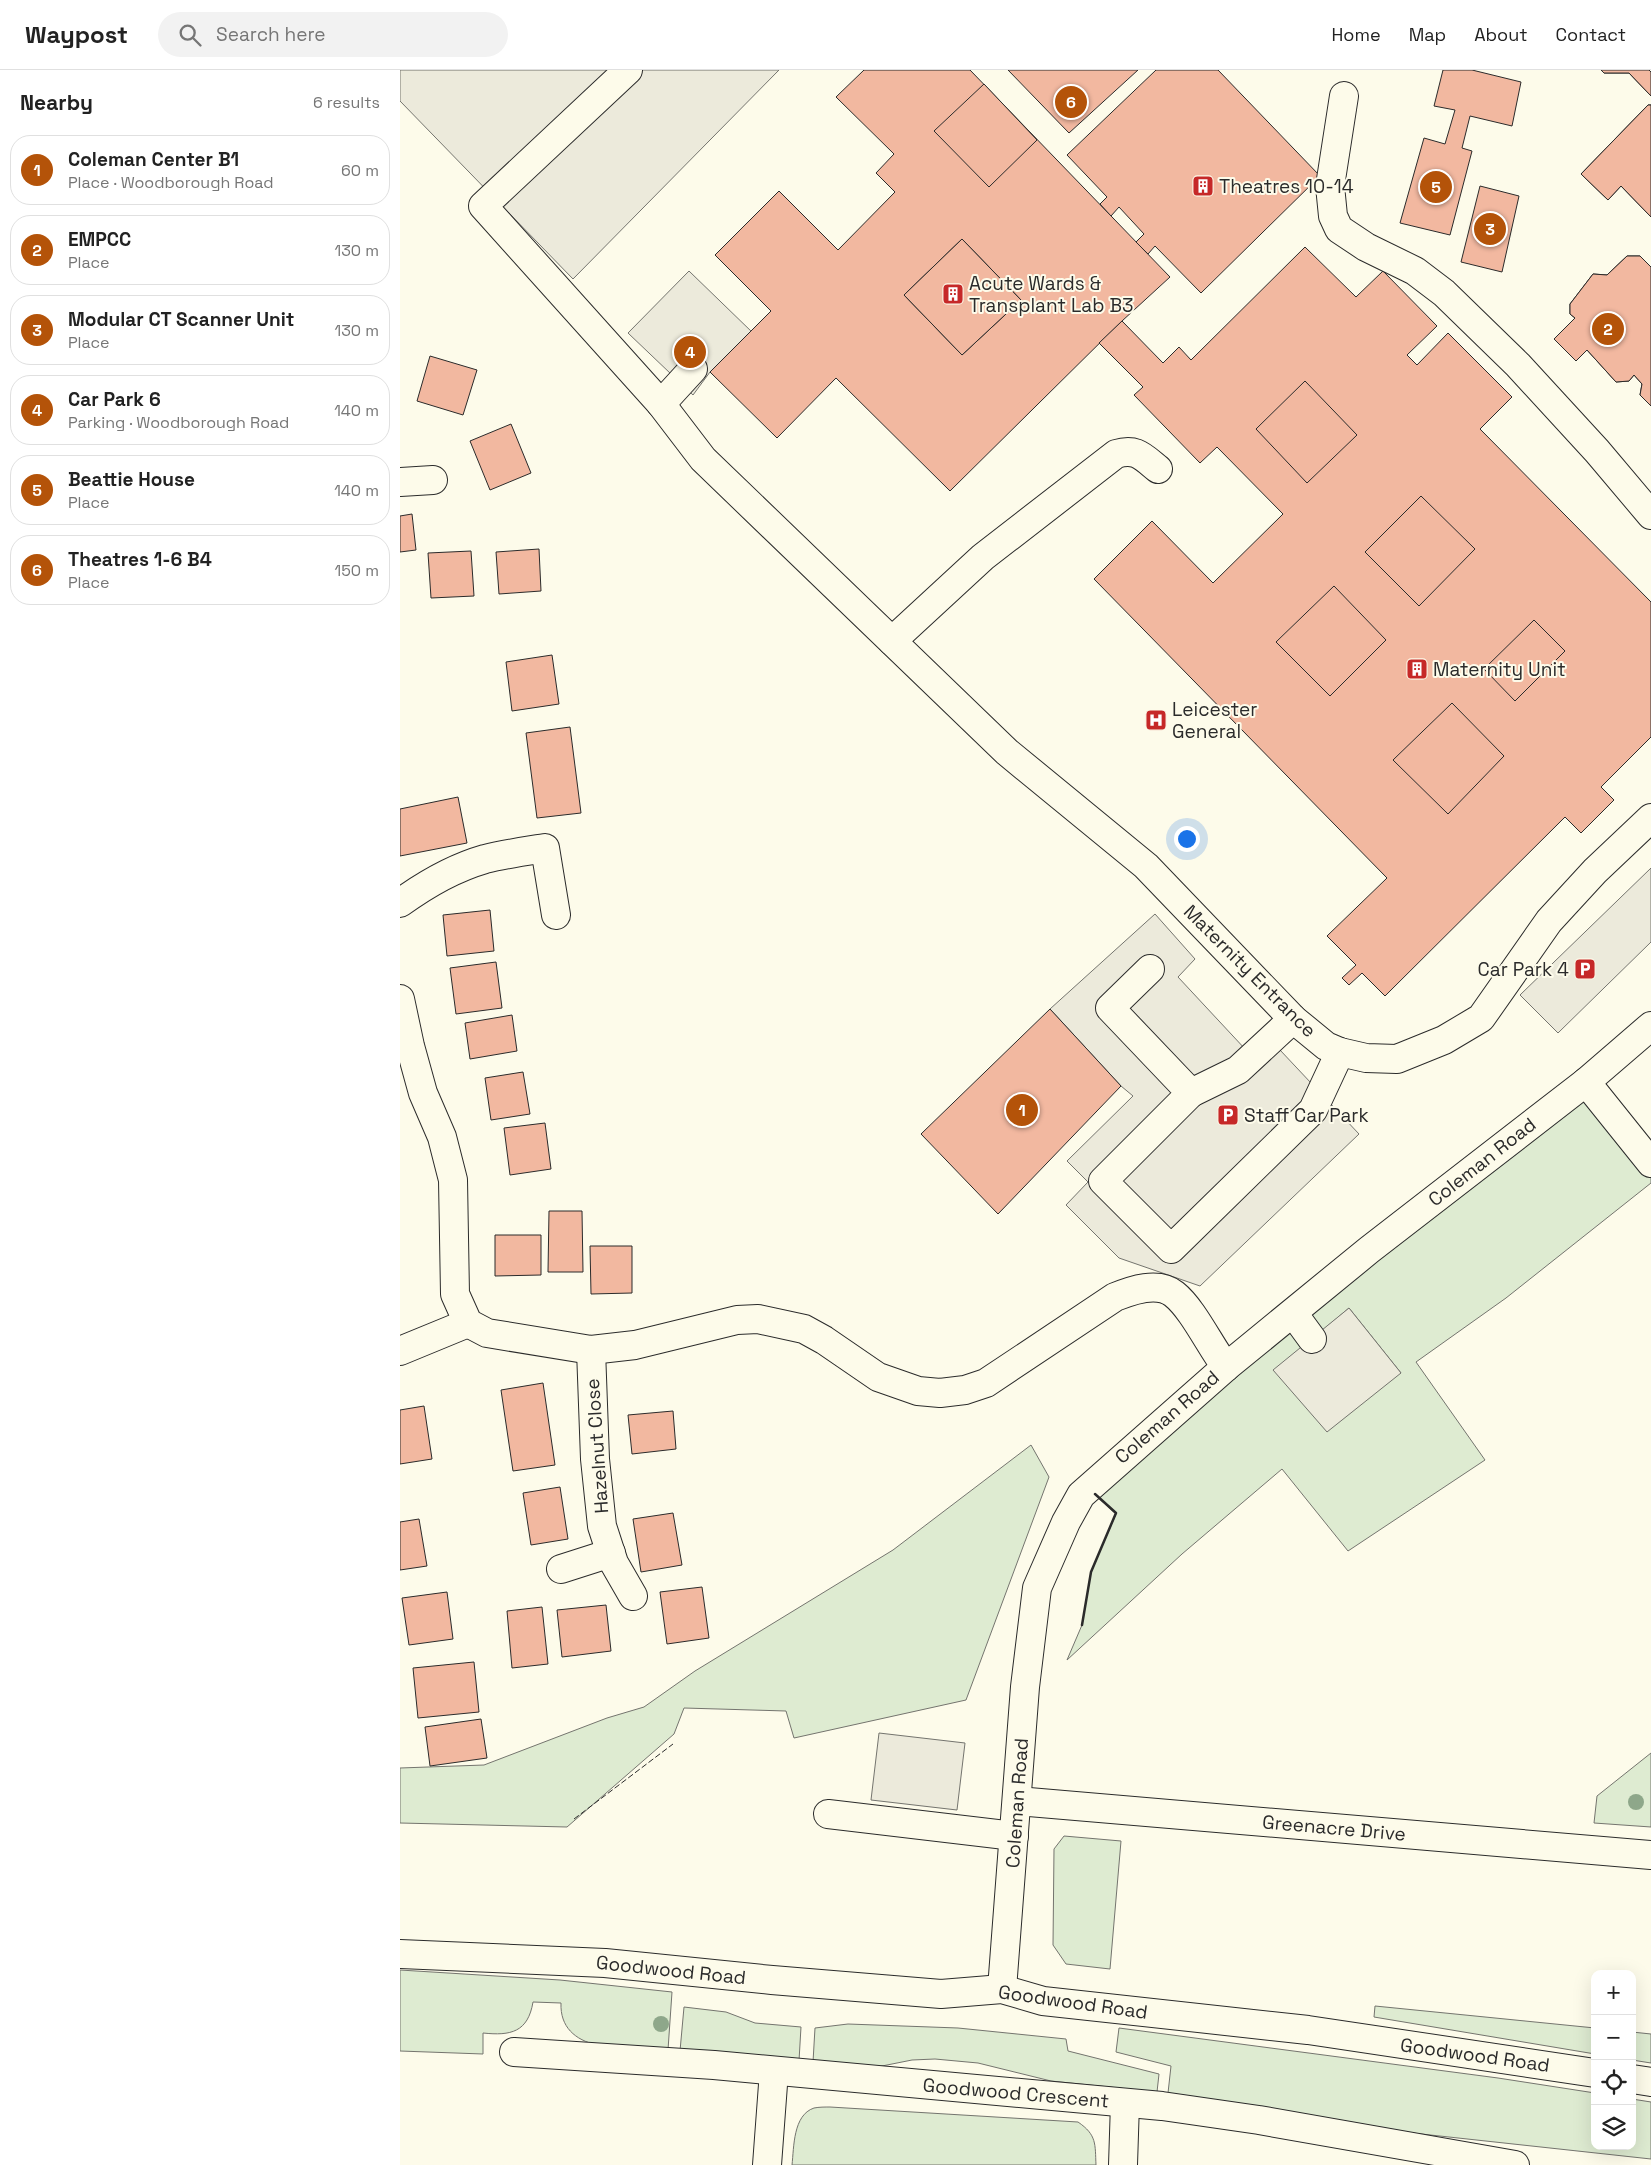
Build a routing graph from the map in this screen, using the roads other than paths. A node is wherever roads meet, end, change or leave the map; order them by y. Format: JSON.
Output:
{"nodes":[{"id":1,"x":628,"y":70,"type":"edge"},
{"id":2,"x":1344,"y":96,"type":"dead end"},
{"id":3,"x":693,"y":370,"type":"dead end"},
{"id":4,"x":661,"y":404,"type":"junction"},
{"id":5,"x":1158,"y":469,"type":"dead end"},
{"id":6,"x":433,"y":480,"type":"dead end"},
{"id":7,"x":400,"y":482,"type":"edge"},
{"id":8,"x":1651,"y":515,"type":"edge"},
{"id":9,"x":892,"y":641,"type":"junction"},
{"id":10,"x":1651,"y":818,"type":"edge"},
{"id":11,"x":400,"y":903,"type":"edge"},
{"id":12,"x":556,"y":915,"type":"dead end"},
{"id":13,"x":1150,"y":969,"type":"dead end"},
{"id":14,"x":400,"y":999,"type":"edge"},
{"id":15,"x":1293,"y":1019,"type":"junction"},
{"id":16,"x":1651,"y":1026,"type":"edge"},
{"id":17,"x":405,"y":1048,"type":"edge"},
{"id":18,"x":1340,"y":1052,"type":"junction"},
{"id":19,"x":1586,"y":1082,"type":"junction"},
{"id":20,"x":1191,"y":1093,"type":"junction"},
{"id":21,"x":1651,"y":1163,"type":"edge"},
{"id":22,"x":1170,"y":1249,"type":"junction"},
{"id":23,"x":1154,"y":1288,"type":"junction"},
{"id":24,"x":1293,"y":1313,"type":"junction"},
{"id":25,"x":468,"y":1323,"type":"junction"},
{"id":26,"x":1312,"y":1339,"type":"dead end"},
{"id":27,"x":591,"y":1350,"type":"junction"},
{"id":28,"x":400,"y":1351,"type":"edge"},
{"id":29,"x":1226,"y":1366,"type":"junction"},
{"id":30,"x":611,"y":1553,"type":"junction"},
{"id":31,"x":561,"y":1569,"type":"dead end"},
{"id":32,"x":633,"y":1596,"type":"dead end"},
{"id":33,"x":1017,"y":1800,"type":"junction"},
{"id":34,"x":828,"y":1814,"type":"dead end"},
{"id":35,"x":1014,"y":1836,"type":"junction"},
{"id":36,"x":1651,"y":1855,"type":"edge"},
{"id":37,"x":400,"y":1954,"type":"edge"},
{"id":38,"x":1002,"y":1989,"type":"junction"},
{"id":39,"x":514,"y":2052,"type":"dead end"},
{"id":40,"x":774,"y":2071,"type":"junction"},
{"id":41,"x":1591,"y":2072,"type":"edge"},
{"id":42,"x":1636,"y":2080,"type":"edge"},
{"id":43,"x":1651,"y":2082,"type":"edge"},
{"id":44,"x":1125,"y":2103,"type":"junction"},
{"id":45,"x":766,"y":2165,"type":"edge"},
{"id":46,"x":1122,"y":2165,"type":"edge"},
{"id":47,"x":1515,"y":2165,"type":"edge"}],
"edges":[{"from":1,"to":4,"type":"street","name":"Maternity Entrance"},
{"from":2,"to":8,"type":"street"},
{"from":3,"to":4,"type":"street"},
{"from":4,"to":9,"type":"street","name":"Maternity Entrance"},
{"from":5,"to":9,"type":"street"},
{"from":6,"to":7,"type":"street"},
{"from":9,"to":15,"type":"street","name":"Maternity Entrance"},
{"from":10,"to":18,"type":"street","name":"Maternity Entrance"},
{"from":11,"to":12,"type":"street"},
{"from":13,"to":20,"type":"street"},
{"from":14,"to":17,"type":"street"},
{"from":15,"to":18,"type":"street","name":"Maternity Entrance"},
{"from":15,"to":20,"type":"street"},
{"from":16,"to":19,"type":"street","name":"Coleman Road"},
{"from":17,"to":25,"type":"street"},
{"from":18,"to":22,"type":"street"},
{"from":19,"to":21,"type":"street"},
{"from":19,"to":24,"type":"street","name":"Coleman Road"},
{"from":20,"to":22,"type":"street"},
{"from":22,"to":23,"type":"street"},
{"from":23,"to":27,"type":"street"},
{"from":23,"to":29,"type":"street"},
{"from":24,"to":26,"type":"street"},
{"from":24,"to":29,"type":"street","name":"Coleman Road"},
{"from":25,"to":27,"type":"street"},
{"from":25,"to":28,"type":"street"},
{"from":27,"to":30,"type":"street","name":"Hazelnut Close"},
{"from":29,"to":33,"type":"street","name":"Coleman Road"},
{"from":30,"to":31,"type":"street"},
{"from":30,"to":32,"type":"street","name":"Hazelnut Close"},
{"from":33,"to":35,"type":"street","name":"Coleman Road"},
{"from":33,"to":36,"type":"street","name":"Greenacre Drive"},
{"from":34,"to":35,"type":"street"},
{"from":35,"to":38,"type":"street","name":"Coleman Road"},
{"from":37,"to":38,"type":"street","name":"Goodwood Road"},
{"from":38,"to":41,"type":"street","name":"Goodwood Road"},
{"from":39,"to":40,"type":"street","name":"Goodwood Crescent"},
{"from":40,"to":44,"type":"street","name":"Goodwood Crescent"},
{"from":40,"to":45,"type":"street"},
{"from":42,"to":43,"type":"street"},
{"from":44,"to":46,"type":"street"},
{"from":44,"to":47,"type":"street","name":"Goodwood Crescent"}]}
